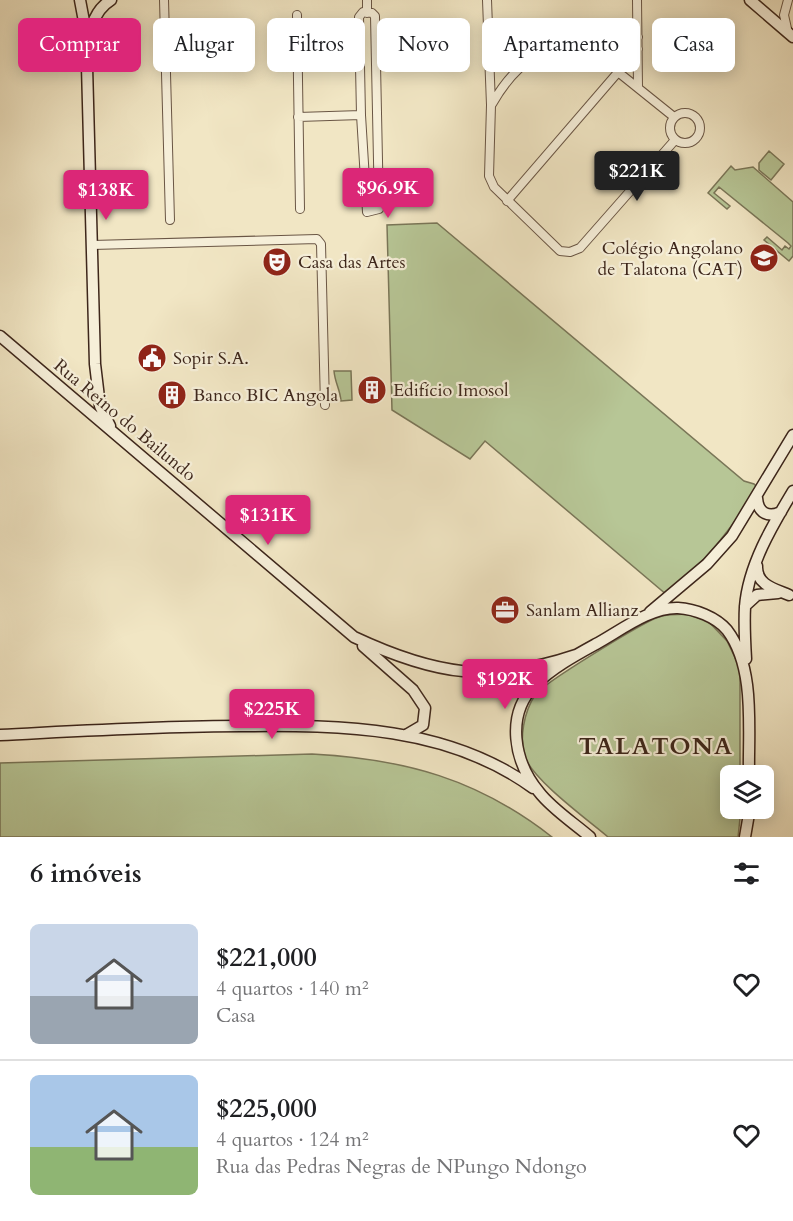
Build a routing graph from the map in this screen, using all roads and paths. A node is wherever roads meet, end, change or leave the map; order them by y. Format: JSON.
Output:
{"nodes":[{"id":1,"x":80,"y":0,"type":"edge"},
{"id":2,"x":111,"y":0,"type":"edge"},
{"id":3,"x":164,"y":0,"type":"edge"},
{"id":4,"x":367,"y":0,"type":"edge"},
{"id":5,"x":486,"y":0,"type":"edge"},
{"id":6,"x":637,"y":0,"type":"edge"},
{"id":7,"x":744,"y":0,"type":"edge"},
{"id":8,"x":750,"y":0,"type":"edge"},
{"id":9,"x":788,"y":0,"type":"edge"},
{"id":10,"x":368,"y":13,"type":"junction"},
{"id":11,"x":764,"y":14,"type":"junction"},
{"id":12,"x":297,"y":15,"type":"dead end"},
{"id":13,"x":85,"y":18,"type":"edge"},
{"id":14,"x":94,"y":18,"type":"edge"},
{"id":15,"x":487,"y":18,"type":"edge"},
{"id":16,"x":637,"y":18,"type":"edge"},
{"id":17,"x":791,"y":35,"type":"edge"},
{"id":18,"x":87,"y":72,"type":"edge"},
{"id":19,"x":489,"y":72,"type":"edge"},
{"id":20,"x":514,"y":72,"type":"edge"},
{"id":21,"x":618,"y":72,"type":"joint"},
{"id":22,"x":638,"y":72,"type":"edge"},
{"id":23,"x":638,"y":87,"type":"junction"},
{"id":24,"x":491,"y":105,"type":"junction"},
{"id":25,"x":361,"y":115,"type":"junction"},
{"id":26,"x":298,"y":117,"type":"junction"},
{"id":27,"x":674,"y":117,"type":"junction"},
{"id":28,"x":675,"y":140,"type":"junction"},
{"id":29,"x":507,"y":201,"type":"junction"},
{"id":30,"x":300,"y":209,"type":"dead end"},
{"id":31,"x":170,"y":220,"type":"dead end"},
{"id":32,"x":92,"y":245,"type":"junction"},
{"id":33,"x":0,"y":336,"type":"edge"},
{"id":34,"x":325,"y":405,"type":"dead end"},
{"id":35,"x":793,"y":435,"type":"edge"},
{"id":36,"x":120,"y":438,"type":"junction"},
{"id":37,"x":793,"y":491,"type":"edge"},
{"id":38,"x":757,"y":498,"type":"junction"},
{"id":39,"x":781,"y":512,"type":"junction"},
{"id":40,"x":758,"y":558,"type":"junction"},
{"id":41,"x":791,"y":595,"type":"edge"},
{"id":42,"x":745,"y":607,"type":"junction"},
{"id":43,"x":640,"y":619,"type":"junction"},
{"id":44,"x":354,"y":637,"type":"junction"},
{"id":45,"x":576,"y":655,"type":"junction"},
{"id":46,"x":746,"y":669,"type":"junction"},
{"id":47,"x":0,"y":735,"type":"edge"},
{"id":48,"x":406,"y":735,"type":"junction"},
{"id":49,"x":749,"y":765,"type":"edge"},
{"id":50,"x":539,"y":793,"type":"junction"},
{"id":51,"x":749,"y":819,"type":"edge"},
{"id":52,"x":750,"y":819,"type":"edge"},
{"id":53,"x":590,"y":837,"type":"edge"},
{"id":54,"x":745,"y":837,"type":"edge"},
{"id":55,"x":751,"y":837,"type":"edge"}],
"edges":[{"from":1,"to":13,"type":"main road"},
{"from":2,"to":14,"type":"main road"},
{"from":3,"to":31,"type":"street"},
{"from":4,"to":10,"type":"street"},
{"from":5,"to":15,"type":"street"},
{"from":6,"to":16,"type":"street"},
{"from":7,"to":11,"type":"main road"},
{"from":8,"to":11,"type":"main road"},
{"from":9,"to":17,"type":"street"},
{"from":10,"to":25,"type":"street"},
{"from":10,"to":25,"type":"street"},
{"from":11,"to":17,"type":"main road"},
{"from":12,"to":26,"type":"street"},
{"from":18,"to":32,"type":"main road"},
{"from":19,"to":24,"type":"street"},
{"from":20,"to":24,"type":"street"},
{"from":21,"to":23,"type":"street"},
{"from":21,"to":29,"type":"street"},
{"from":22,"to":23,"type":"street"},
{"from":23,"to":27,"type":"street"},
{"from":24,"to":29,"type":"street"},
{"from":25,"to":26,"type":"street"},
{"from":26,"to":30,"type":"street"},
{"from":27,"to":28,"type":"street"},
{"from":27,"to":28,"type":"street"},
{"from":28,"to":29,"type":"street"},
{"from":32,"to":34,"type":"street"},
{"from":32,"to":36,"type":"main road"},
{"from":33,"to":36,"type":"main road","name":"Rua Reino do Bailundo"},
{"from":35,"to":38,"type":"main road"},
{"from":36,"to":44,"type":"main road","name":"Rua Reino do Bailundo"},
{"from":37,"to":39,"type":"main road"},
{"from":38,"to":39,"type":"main road"},
{"from":38,"to":43,"type":"main road"},
{"from":39,"to":40,"type":"main road"},
{"from":40,"to":41,"type":"main road"},
{"from":40,"to":42,"type":"main road"},
{"from":41,"to":42,"type":"main road"},
{"from":42,"to":46,"type":"main road"},
{"from":43,"to":45,"type":"main road"},
{"from":43,"to":46,"type":"main road"},
{"from":44,"to":45,"type":"main road","name":"Rua Reino do Bailundo"},
{"from":44,"to":48,"type":"main road"},
{"from":45,"to":50,"type":"main road"},
{"from":46,"to":49,"type":"main road"},
{"from":47,"to":48,"type":"main road"},
{"from":48,"to":50,"type":"main road"},
{"from":50,"to":53,"type":"main road"},
{"from":51,"to":54,"type":"main road"},
{"from":52,"to":55,"type":"main road"}]}
